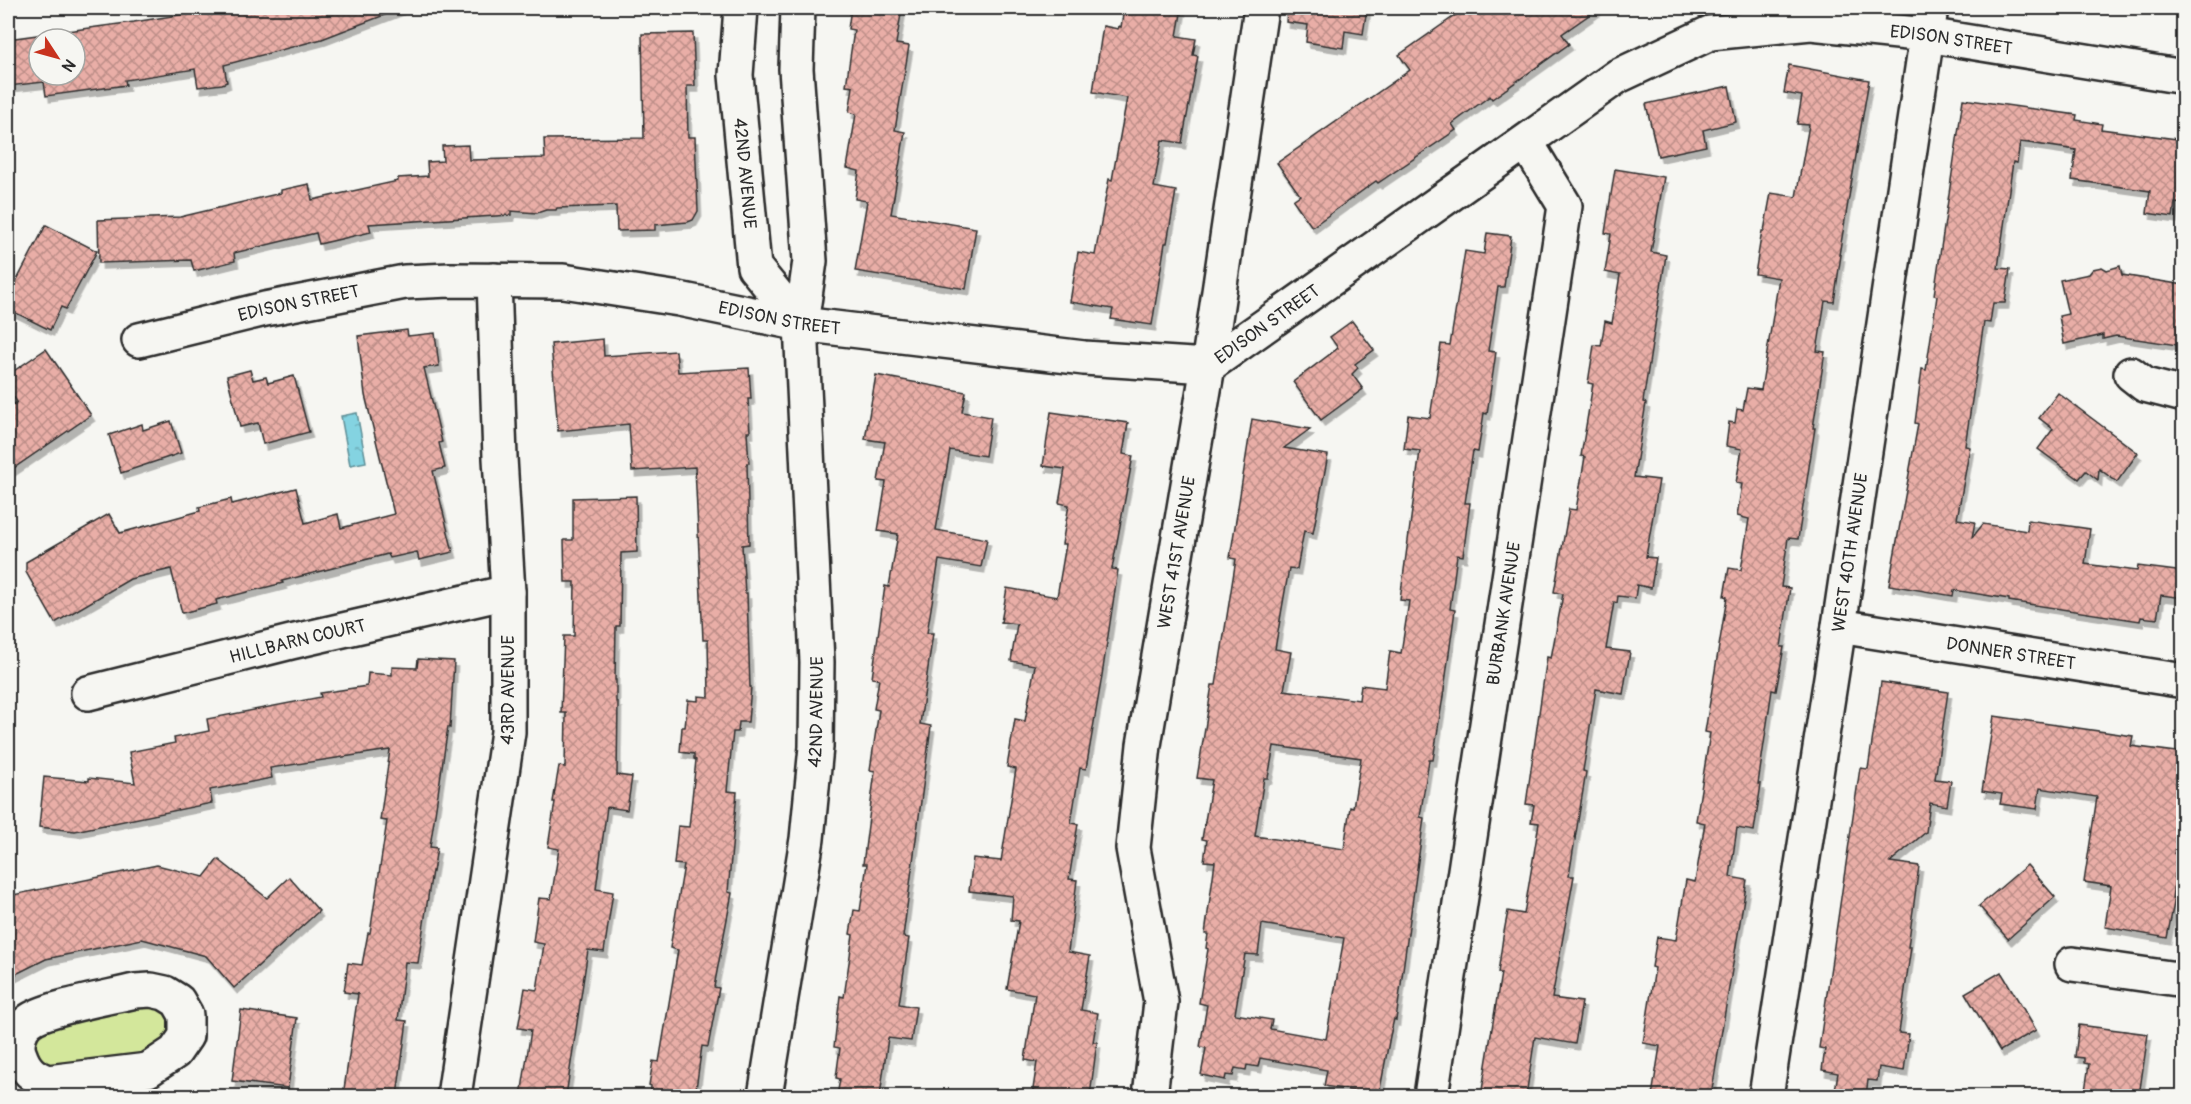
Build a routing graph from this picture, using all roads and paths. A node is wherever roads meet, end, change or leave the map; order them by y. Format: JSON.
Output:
{"nodes":[{"id":1,"x":741,"y":8,"type":"edge"},
{"id":2,"x":798,"y":8,"type":"edge"},
{"id":3,"x":1261,"y":8,"type":"edge"},
{"id":4,"x":1929,"y":21,"type":"edge"},
{"id":5,"x":2184,"y":77,"type":"edge"},
{"id":6,"x":1526,"y":142,"type":"junction"},
{"id":7,"x":494,"y":280,"type":"junction"},
{"id":8,"x":801,"y":324,"type":"junction"},
{"id":9,"x":139,"y":340,"type":"dead end"},
{"id":10,"x":1208,"y":366,"type":"junction"},
{"id":11,"x":2131,"y":374,"type":"dead end"},
{"id":12,"x":2184,"y":395,"type":"edge"},
{"id":13,"x":508,"y":592,"type":"junction"},
{"id":14,"x":1839,"y":626,"type":"junction"},
{"id":15,"x":2184,"y":681,"type":"edge"},
{"id":16,"x":88,"y":693,"type":"dead end"},
{"id":17,"x":2072,"y":964,"type":"dead end"},
{"id":18,"x":2184,"y":980,"type":"edge"},
{"id":19,"x":148,"y":1083,"type":"edge"},
{"id":20,"x":454,"y":1096,"type":"edge"},
{"id":21,"x":765,"y":1096,"type":"edge"},
{"id":22,"x":1150,"y":1096,"type":"edge"},
{"id":23,"x":1431,"y":1096,"type":"edge"},
{"id":24,"x":1766,"y":1096,"type":"edge"}],
"edges":[{"from":1,"to":8,"type":"street","name":"42ND AVENUE"},
{"from":2,"to":8,"type":"street","name":"42ND AVENUE"},
{"from":3,"to":10,"type":"street","name":"WEST 41ST AVENUE"},
{"from":4,"to":5,"type":"street","name":"EDISON STREET"},
{"from":4,"to":6,"type":"street","name":"EDISON STREET"},
{"from":4,"to":14,"type":"street","name":"WEST 40TH AVENUE"},
{"from":6,"to":10,"type":"street","name":"EDISON STREET"},
{"from":6,"to":23,"type":"street","name":"BURBANK AVENUE"},
{"from":7,"to":8,"type":"street","name":"EDISON STREET"},
{"from":7,"to":9,"type":"street","name":"EDISON STREET"},
{"from":7,"to":13,"type":"street","name":"43RD AVENUE"},
{"from":8,"to":10,"type":"street","name":"EDISON STREET"},
{"from":8,"to":21,"type":"street","name":"42ND AVENUE"},
{"from":10,"to":22,"type":"street","name":"WEST 41ST AVENUE"},
{"from":11,"to":12,"type":"street"},
{"from":13,"to":16,"type":"street","name":"HILLBARN COURT"},
{"from":13,"to":20,"type":"street","name":"43RD AVENUE"},
{"from":14,"to":15,"type":"street","name":"DONNER STREET"},
{"from":14,"to":24,"type":"street","name":"WEST 40TH AVENUE"},
{"from":17,"to":18,"type":"street"},
{"from":19,"to":19,"type":"street"}]}
